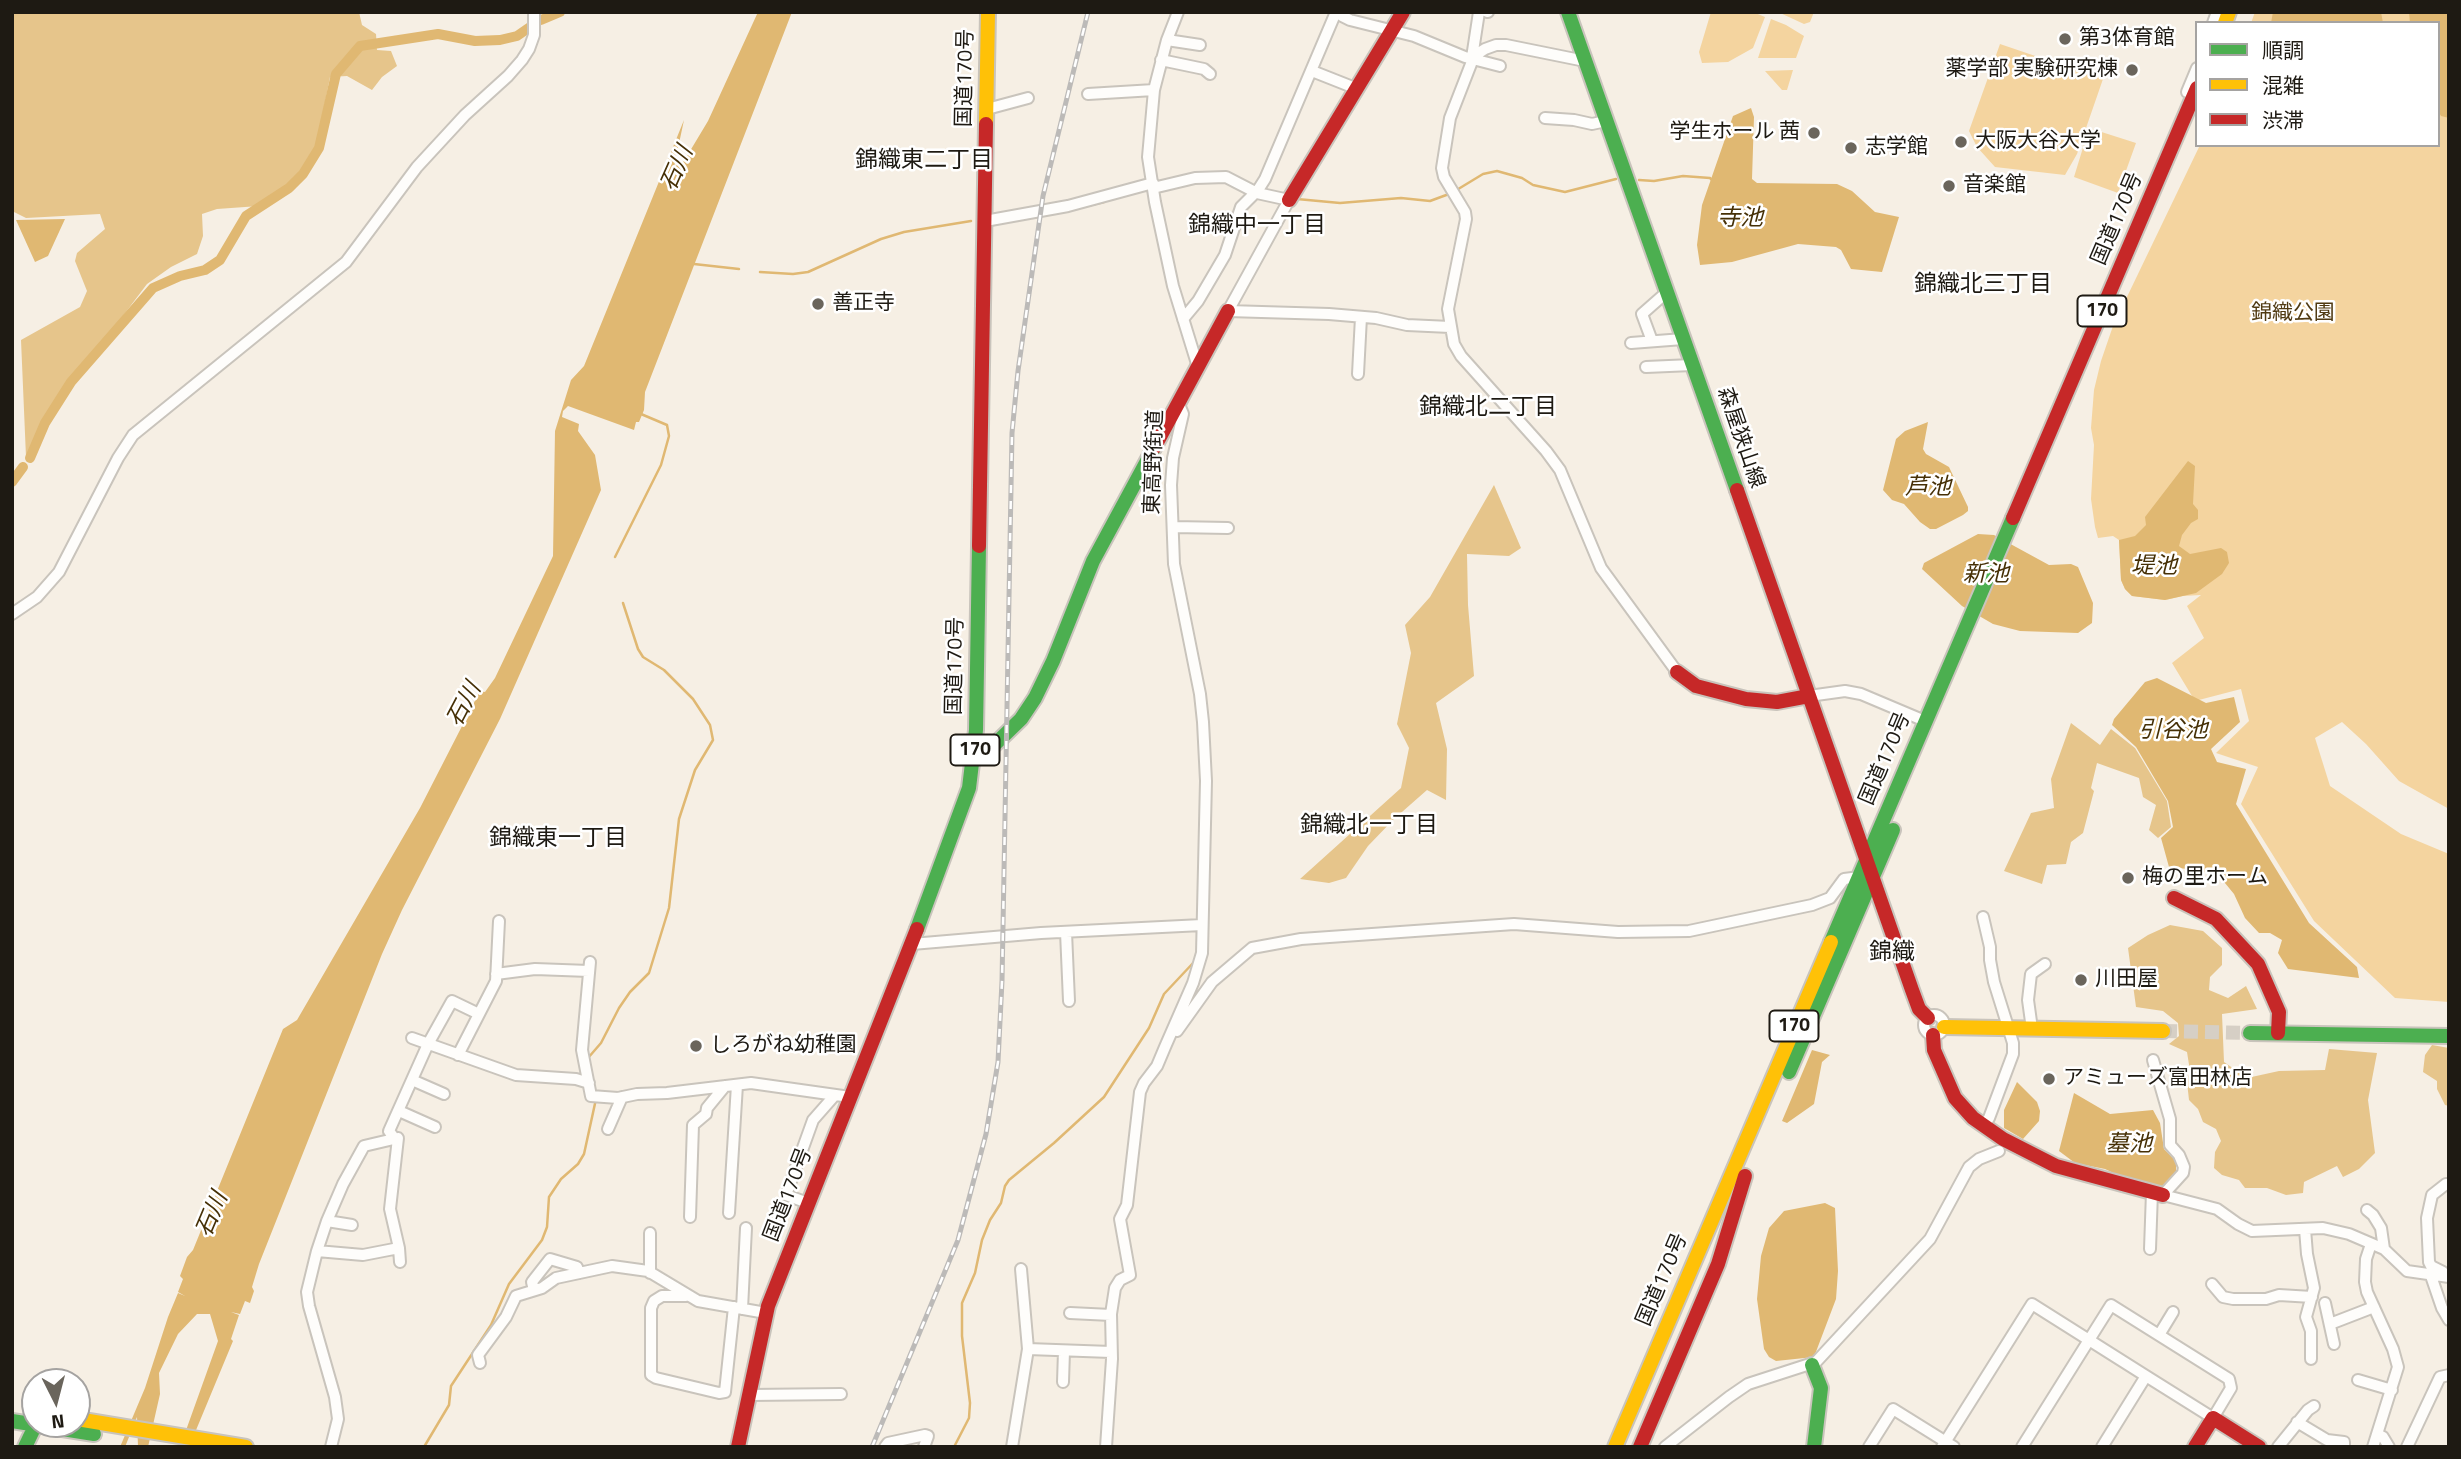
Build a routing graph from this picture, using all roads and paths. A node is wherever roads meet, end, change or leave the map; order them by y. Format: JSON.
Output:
{"nodes":[{"id":1,"x":534,"y":12,"type":"edge"},
{"id":2,"x":988,"y":12,"type":"edge"},
{"id":3,"x":1178,"y":12,"type":"edge"},
{"id":4,"x":1338,"y":12,"type":"edge"},
{"id":5,"x":1402,"y":12,"type":"edge"},
{"id":6,"x":1479,"y":12,"type":"edge"},
{"id":7,"x":1568,"y":12,"type":"edge"},
{"id":8,"x":1392,"y":30,"type":"junction"},
{"id":9,"x":1167,"y":40,"type":"junction"},
{"id":10,"x":1200,"y":45,"type":"dead end"},
{"id":11,"x":1471,"y":58,"type":"junction"},
{"id":12,"x":1161,"y":60,"type":"junction"},
{"id":13,"x":1585,"y":61,"type":"junction"},
{"id":14,"x":1500,"y":66,"type":"dead end"},
{"id":15,"x":1312,"y":71,"type":"junction"},
{"id":16,"x":1210,"y":74,"type":"dead end"},
{"id":17,"x":2195,"y":74,"type":"edge"},
{"id":18,"x":1355,"y":88,"type":"junction"},
{"id":19,"x":1154,"y":90,"type":"junction"},
{"id":20,"x":2195,"y":93,"type":"edge"},
{"id":21,"x":1088,"y":94,"type":"dead end"},
{"id":22,"x":1028,"y":98,"type":"dead end"},
{"id":23,"x":987,"y":109,"type":"junction"},
{"id":24,"x":1545,"y":118,"type":"dead end"},
{"id":25,"x":1606,"y":121,"type":"junction"},
{"id":26,"x":2195,"y":125,"type":"edge"},
{"id":27,"x":1153,"y":186,"type":"junction"},
{"id":28,"x":1256,"y":192,"type":"junction"},
{"id":29,"x":1289,"y":200,"type":"junction"},
{"id":30,"x":2142,"y":220,"type":"junction"},
{"id":31,"x":985,"y":221,"type":"junction"},
{"id":32,"x":1667,"y":292,"type":"junction"},
{"id":33,"x":1228,"y":311,"type":"junction"},
{"id":34,"x":1361,"y":317,"type":"junction"},
{"id":35,"x":1183,"y":319,"type":"junction"},
{"id":36,"x":1450,"y":327,"type":"junction"},
{"id":37,"x":1683,"y":339,"type":"junction"},
{"id":38,"x":1652,"y":341,"type":"junction"},
{"id":39,"x":1631,"y":343,"type":"dead end"},
{"id":40,"x":1692,"y":365,"type":"junction"},
{"id":41,"x":1198,"y":367,"type":"junction"},
{"id":42,"x":1646,"y":367,"type":"dead end"},
{"id":43,"x":1358,"y":374,"type":"dead end"},
{"id":44,"x":1178,"y":402,"type":"junction"},
{"id":45,"x":1174,"y":527,"type":"junction"},
{"id":46,"x":1228,"y":528,"type":"dead end"},
{"id":47,"x":12,"y":614,"type":"edge"},
{"id":48,"x":1975,"y":621,"type":"junction"},
{"id":49,"x":1677,"y":672,"type":"joint"},
{"id":50,"x":1809,"y":696,"type":"junction"},
{"id":51,"x":1926,"y":721,"type":"junction"},
{"id":52,"x":974,"y":752,"type":"junction"},
{"id":53,"x":1867,"y":858,"type":"junction"},
{"id":54,"x":1873,"y":877,"type":"junction"},
{"id":55,"x":1858,"y":878,"type":"junction"},
{"id":56,"x":2174,"y":898,"type":"dead end"},
{"id":57,"x":1983,"y":917,"type":"dead end"},
{"id":58,"x":499,"y":921,"type":"dead end"},
{"id":59,"x":1202,"y":925,"type":"junction"},
{"id":60,"x":1066,"y":932,"type":"junction"},
{"id":61,"x":912,"y":944,"type":"junction"},
{"id":62,"x":2045,"y":964,"type":"dead end"},
{"id":63,"x":496,"y":974,"type":"junction"},
{"id":64,"x":1069,"y":1001,"type":"dead end"},
{"id":65,"x":479,"y":1014,"type":"junction"},
{"id":66,"x":1928,"y":1018,"type":"joint"},
{"id":67,"x":2008,"y":1029,"type":"junction"},
{"id":68,"x":2032,"y":1029,"type":"junction"},
{"id":69,"x":1939,"y":1031,"type":"junction"},
{"id":70,"x":2163,"y":1031,"type":"tunnel mouth"},
{"id":71,"x":2250,"y":1032,"type":"tunnel mouth"},
{"id":72,"x":2278,"y":1033,"type":"junction"},
{"id":73,"x":2449,"y":1036,"type":"edge"},
{"id":74,"x":412,"y":1038,"type":"dead end"},
{"id":75,"x":1168,"y":1040,"type":"junction"},
{"id":76,"x":428,"y":1044,"type":"junction"},
{"id":77,"x":458,"y":1055,"type":"junction"},
{"id":78,"x":2153,"y":1059,"type":"dead end"},
{"id":79,"x":412,"y":1080,"type":"junction"},
{"id":80,"x":589,"y":1083,"type":"junction"},
{"id":81,"x":737,"y":1085,"type":"junction"},
{"id":82,"x":725,"y":1086,"type":"junction"},
{"id":83,"x":444,"y":1094,"type":"dead end"},
{"id":84,"x":843,"y":1096,"type":"junction"},
{"id":85,"x":622,"y":1097,"type":"junction"},
{"id":86,"x":399,"y":1111,"type":"junction"},
{"id":87,"x":1984,"y":1125,"type":"junction"},
{"id":88,"x":435,"y":1127,"type":"dead end"},
{"id":89,"x":608,"y":1129,"type":"dead end"},
{"id":90,"x":395,"y":1139,"type":"junction"},
{"id":91,"x":2018,"y":1145,"type":"junction"},
{"id":92,"x":1999,"y":1152,"type":"joint"},
{"id":93,"x":1745,"y":1176,"type":"junction"},
{"id":94,"x":2446,"y":1184,"type":"dead end"},
{"id":95,"x":2158,"y":1193,"type":"junction"},
{"id":96,"x":1722,"y":1195,"type":"junction"},
{"id":97,"x":808,"y":1203,"type":"junction"},
{"id":98,"x":2367,"y":1210,"type":"dead end"},
{"id":99,"x":729,"y":1213,"type":"dead end"},
{"id":100,"x":690,"y":1217,"type":"dead end"},
{"id":101,"x":327,"y":1221,"type":"junction"},
{"id":102,"x":352,"y":1226,"type":"dead end"},
{"id":103,"x":746,"y":1227,"type":"dead end"},
{"id":104,"x":2305,"y":1228,"type":"junction"},
{"id":105,"x":650,"y":1234,"type":"dead end"},
{"id":106,"x":2371,"y":1244,"type":"junction"},
{"id":107,"x":399,"y":1248,"type":"junction"},
{"id":108,"x":2150,"y":1249,"type":"dead end"},
{"id":109,"x":2384,"y":1250,"type":"junction"},
{"id":110,"x":317,"y":1251,"type":"junction"},
{"id":111,"x":400,"y":1262,"type":"dead end"},
{"id":112,"x":1021,"y":1269,"type":"dead end"},
{"id":113,"x":579,"y":1273,"type":"junction"},
{"id":114,"x":650,"y":1273,"type":"junction"},
{"id":115,"x":2430,"y":1273,"type":"junction"},
{"id":116,"x":2449,"y":1275,"type":"edge"},
{"id":117,"x":2213,"y":1284,"type":"dead end"},
{"id":118,"x":534,"y":1290,"type":"junction"},
{"id":119,"x":690,"y":1296,"type":"junction"},
{"id":120,"x":2312,"y":1297,"type":"junction"},
{"id":121,"x":2325,"y":1303,"type":"dead end"},
{"id":122,"x":2374,"y":1307,"type":"junction"},
{"id":123,"x":738,"y":1308,"type":"junction"},
{"id":124,"x":2173,"y":1312,"type":"dead end"},
{"id":125,"x":766,"y":1313,"type":"junction"},
{"id":126,"x":1070,"y":1313,"type":"dead end"},
{"id":127,"x":1111,"y":1315,"type":"junction"},
{"id":128,"x":2449,"y":1320,"type":"edge"},
{"id":129,"x":2330,"y":1324,"type":"junction"},
{"id":130,"x":2159,"y":1335,"type":"junction"},
{"id":131,"x":2089,"y":1340,"type":"junction"},
{"id":132,"x":2334,"y":1344,"type":"dead end"},
{"id":133,"x":1028,"y":1349,"type":"junction"},
{"id":134,"x":1064,"y":1351,"type":"junction"},
{"id":135,"x":1111,"y":1352,"type":"junction"},
{"id":136,"x":2311,"y":1359,"type":"dead end"},
{"id":137,"x":480,"y":1363,"type":"dead end"},
{"id":138,"x":1812,"y":1365,"type":"junction"},
{"id":139,"x":2449,"y":1375,"type":"edge"},
{"id":140,"x":2146,"y":1376,"type":"junction"},
{"id":141,"x":2358,"y":1380,"type":"dead end"},
{"id":142,"x":1063,"y":1382,"type":"dead end"},
{"id":143,"x":2392,"y":1390,"type":"junction"},
{"id":144,"x":841,"y":1394,"type":"dead end"},
{"id":145,"x":750,"y":1395,"type":"junction"},
{"id":146,"x":2314,"y":1406,"type":"dead end"},
{"id":147,"x":2213,"y":1418,"type":"junction"},
{"id":148,"x":91,"y":1421,"type":"edge"},
{"id":149,"x":2297,"y":1423,"type":"junction"},
{"id":150,"x":91,"y":1434,"type":"edge"},
{"id":151,"x":2377,"y":1434,"type":"junction"},
{"id":152,"x":1947,"y":1445,"type":"edge"},
{"id":153,"x":171,"y":1447,"type":"edge"},
{"id":154,"x":246,"y":1447,"type":"edge"},
{"id":155,"x":331,"y":1447,"type":"edge"},
{"id":156,"x":738,"y":1447,"type":"edge"},
{"id":157,"x":885,"y":1447,"type":"edge"},
{"id":158,"x":924,"y":1447,"type":"edge"},
{"id":159,"x":1012,"y":1447,"type":"edge"},
{"id":160,"x":1106,"y":1447,"type":"edge"},
{"id":161,"x":1604,"y":1447,"type":"edge"},
{"id":162,"x":1615,"y":1447,"type":"edge"},
{"id":163,"x":1629,"y":1447,"type":"edge"},
{"id":164,"x":1640,"y":1447,"type":"edge"},
{"id":165,"x":1665,"y":1447,"type":"edge"},
{"id":166,"x":1814,"y":1447,"type":"edge"},
{"id":167,"x":1869,"y":1447,"type":"edge"},
{"id":168,"x":2022,"y":1447,"type":"edge"},
{"id":169,"x":2102,"y":1447,"type":"edge"},
{"id":170,"x":2194,"y":1447,"type":"edge"},
{"id":171,"x":2259,"y":1447,"type":"edge"},
{"id":172,"x":2278,"y":1447,"type":"edge"},
{"id":173,"x":2344,"y":1447,"type":"edge"},
{"id":174,"x":2373,"y":1447,"type":"edge"},
{"id":175,"x":2389,"y":1447,"type":"edge"},
{"id":176,"x":2407,"y":1447,"type":"edge"}],
"edges":[{"from":1,"to":47,"type":"street"},
{"from":2,"to":23,"type":"main road","name":"国道170号","number":"170"},
{"from":3,"to":9,"type":"street"},
{"from":4,"to":8,"type":"street"},
{"from":4,"to":15,"type":"street"},
{"from":5,"to":8,"type":"main road"},
{"from":6,"to":11,"type":"street"},
{"from":7,"to":13,"type":"main road","name":"森屋狭山線"},
{"from":8,"to":11,"type":"street"},
{"from":8,"to":18,"type":"main road"},
{"from":9,"to":10,"type":"street"},
{"from":9,"to":12,"type":"street"},
{"from":11,"to":13,"type":"street"},
{"from":11,"to":14,"type":"street"},
{"from":11,"to":36,"type":"street"},
{"from":12,"to":16,"type":"street"},
{"from":12,"to":19,"type":"street"},
{"from":13,"to":25,"type":"main road","name":"森屋狭山線"},
{"from":15,"to":18,"type":"street"},
{"from":15,"to":28,"type":"street"},
{"from":17,"to":30,"type":"street"},
{"from":18,"to":29,"type":"main road"},
{"from":19,"to":21,"type":"street"},
{"from":19,"to":27,"type":"street"},
{"from":20,"to":30,"type":"main road","name":"国道170号","number":"170"},
{"from":22,"to":23,"type":"street"},
{"from":23,"to":31,"type":"main road","name":"国道170号","number":"170"},
{"from":24,"to":25,"type":"street"},
{"from":25,"to":32,"type":"main road","name":"森屋狭山線"},
{"from":26,"to":30,"type":"main road","name":"国道170号","number":"170"},
{"from":27,"to":28,"type":"street"},
{"from":27,"to":31,"type":"street"},
{"from":27,"to":35,"type":"street"},
{"from":28,"to":29,"type":"street"},
{"from":28,"to":35,"type":"street"},
{"from":29,"to":33,"type":"street"},
{"from":30,"to":48,"type":"main road","name":"国道170号","number":"170"},
{"from":31,"to":52,"type":"main road","name":"国道170号","number":"170"},
{"from":32,"to":37,"type":"main road","name":"森屋狭山線"},
{"from":32,"to":38,"type":"street"},
{"from":33,"to":34,"type":"street"},
{"from":33,"to":41,"type":"main road","name":"東高野街道"},
{"from":34,"to":36,"type":"street"},
{"from":34,"to":43,"type":"street"},
{"from":35,"to":41,"type":"street"},
{"from":36,"to":49,"type":"street"},
{"from":37,"to":38,"type":"street"},
{"from":37,"to":40,"type":"main road","name":"森屋狭山線"},
{"from":38,"to":39,"type":"street"},
{"from":40,"to":42,"type":"street"},
{"from":40,"to":50,"type":"main road","name":"森屋狭山線"},
{"from":41,"to":44,"type":"main road","name":"東高野街道"},
{"from":44,"to":45,"type":"street","name":"東高野街道"},
{"from":44,"to":52,"type":"main road"},
{"from":45,"to":46,"type":"street"},
{"from":45,"to":59,"type":"street","name":"東高野街道"},
{"from":48,"to":51,"type":"main road","name":"国道170号","number":"170"},
{"from":48,"to":54,"type":"main road","name":"国道170号","number":"170"},
{"from":49,"to":50,"type":"main road"},
{"from":50,"to":51,"type":"street"},
{"from":50,"to":53,"type":"main road","name":"森屋狭山線"},
{"from":51,"to":53,"type":"main road","name":"国道170号","number":"170"},
{"from":52,"to":61,"type":"main road","name":"国道170号","number":"170"},
{"from":53,"to":54,"type":"main road","name":"森屋狭山線"},
{"from":53,"to":55,"type":"main road","name":"国道170号","number":"170"},
{"from":54,"to":55,"type":"street"},
{"from":54,"to":66,"type":"main road","name":"森屋狭山線"},
{"from":54,"to":93,"type":"main road","name":"国道170号","number":"170"},
{"from":55,"to":75,"type":"street"},
{"from":55,"to":96,"type":"main road","name":"国道170号","number":"170"},
{"from":56,"to":72,"type":"main road"},
{"from":57,"to":67,"type":"street"},
{"from":58,"to":63,"type":"street"},
{"from":59,"to":60,"type":"street"},
{"from":59,"to":75,"type":"street","name":"東高野街道"},
{"from":60,"to":61,"type":"street"},
{"from":60,"to":64,"type":"street"},
{"from":61,"to":84,"type":"main road","name":"国道170号","number":"170"},
{"from":62,"to":68,"type":"street"},
{"from":63,"to":65,"type":"street"},
{"from":63,"to":80,"type":"street"},
{"from":65,"to":76,"type":"street"},
{"from":65,"to":77,"type":"street"},
{"from":66,"to":69,"type":"street"},
{"from":67,"to":68,"type":"main road"},
{"from":67,"to":69,"type":"main road"},
{"from":67,"to":87,"type":"street"},
{"from":68,"to":70,"type":"main road"},
{"from":69,"to":87,"type":"main road"},
{"from":71,"to":72,"type":"main road"},
{"from":72,"to":73,"type":"main road"},
{"from":74,"to":76,"type":"street"},
{"from":75,"to":127,"type":"street"},
{"from":76,"to":77,"type":"street"},
{"from":76,"to":79,"type":"street"},
{"from":77,"to":80,"type":"street"},
{"from":78,"to":95,"type":"street"},
{"from":79,"to":83,"type":"street"},
{"from":79,"to":86,"type":"street"},
{"from":80,"to":85,"type":"street"},
{"from":81,"to":82,"type":"street"},
{"from":81,"to":84,"type":"street"},
{"from":81,"to":99,"type":"street"},
{"from":82,"to":85,"type":"street"},
{"from":82,"to":100,"type":"street"},
{"from":84,"to":97,"type":"main road","name":"国道170号","number":"170"},
{"from":84,"to":97,"type":"street"},
{"from":85,"to":89,"type":"street"},
{"from":86,"to":88,"type":"street"},
{"from":86,"to":90,"type":"street"},
{"from":87,"to":91,"type":"main road"},
{"from":90,"to":101,"type":"street"},
{"from":90,"to":107,"type":"street"},
{"from":91,"to":92,"type":"main road"},
{"from":91,"to":95,"type":"main road"},
{"from":92,"to":138,"type":"street"},
{"from":93,"to":163,"type":"main road","name":"国道170号","number":"170"},
{"from":93,"to":164,"type":"main road"},
{"from":94,"to":116,"type":"street"},
{"from":95,"to":104,"type":"street"},
{"from":95,"to":108,"type":"street"},
{"from":96,"to":161,"type":"main road"},
{"from":96,"to":162,"type":"main road","name":"国道170号","number":"170"},
{"from":97,"to":125,"type":"main road","name":"国道170号","number":"170"},
{"from":98,"to":109,"type":"street"},
{"from":101,"to":102,"type":"street"},
{"from":101,"to":110,"type":"street"},
{"from":103,"to":123,"type":"street"},
{"from":104,"to":106,"type":"street"},
{"from":104,"to":120,"type":"street"},
{"from":105,"to":114,"type":"street"},
{"from":106,"to":109,"type":"street"},
{"from":106,"to":122,"type":"street"},
{"from":107,"to":110,"type":"street"},
{"from":107,"to":111,"type":"street"},
{"from":109,"to":115,"type":"street"},
{"from":110,"to":155,"type":"street"},
{"from":112,"to":133,"type":"street"},
{"from":113,"to":114,"type":"street"},
{"from":113,"to":118,"type":"street"},
{"from":113,"to":118,"type":"street"},
{"from":114,"to":119,"type":"street"},
{"from":115,"to":116,"type":"street"},
{"from":115,"to":128,"type":"street"},
{"from":117,"to":120,"type":"street"},
{"from":118,"to":137,"type":"street"},
{"from":119,"to":123,"type":"street"},
{"from":119,"to":123,"type":"street"},
{"from":120,"to":136,"type":"street"},
{"from":121,"to":129,"type":"street"},
{"from":122,"to":129,"type":"street"},
{"from":122,"to":143,"type":"street"},
{"from":123,"to":125,"type":"street"},
{"from":124,"to":130,"type":"street"},
{"from":125,"to":145,"type":"main road","name":"国道170号","number":"170"},
{"from":126,"to":127,"type":"street"},
{"from":127,"to":135,"type":"street"},
{"from":129,"to":132,"type":"street"},
{"from":130,"to":131,"type":"street"},
{"from":130,"to":147,"type":"street"},
{"from":131,"to":140,"type":"street"},
{"from":131,"to":152,"type":"street"},
{"from":131,"to":168,"type":"street"},
{"from":133,"to":134,"type":"street"},
{"from":133,"to":159,"type":"street"},
{"from":134,"to":135,"type":"street"},
{"from":134,"to":142,"type":"street"},
{"from":135,"to":160,"type":"street"},
{"from":138,"to":165,"type":"street"},
{"from":138,"to":166,"type":"main road"},
{"from":139,"to":176,"type":"street"},
{"from":140,"to":147,"type":"street"},
{"from":140,"to":169,"type":"street"},
{"from":141,"to":143,"type":"street"},
{"from":143,"to":151,"type":"street"},
{"from":144,"to":145,"type":"street"},
{"from":145,"to":156,"type":"main road","name":"国道170号","number":"170"},
{"from":146,"to":149,"type":"street"},
{"from":147,"to":170,"type":"main road"},
{"from":147,"to":171,"type":"main road"},
{"from":148,"to":154,"type":"main road"},
{"from":149,"to":172,"type":"street"},
{"from":149,"to":173,"type":"street"},
{"from":150,"to":153,"type":"main road"},
{"from":151,"to":174,"type":"street"},
{"from":151,"to":175,"type":"street"},
{"from":152,"to":167,"type":"street"},
{"from":157,"to":158,"type":"street"}]}
